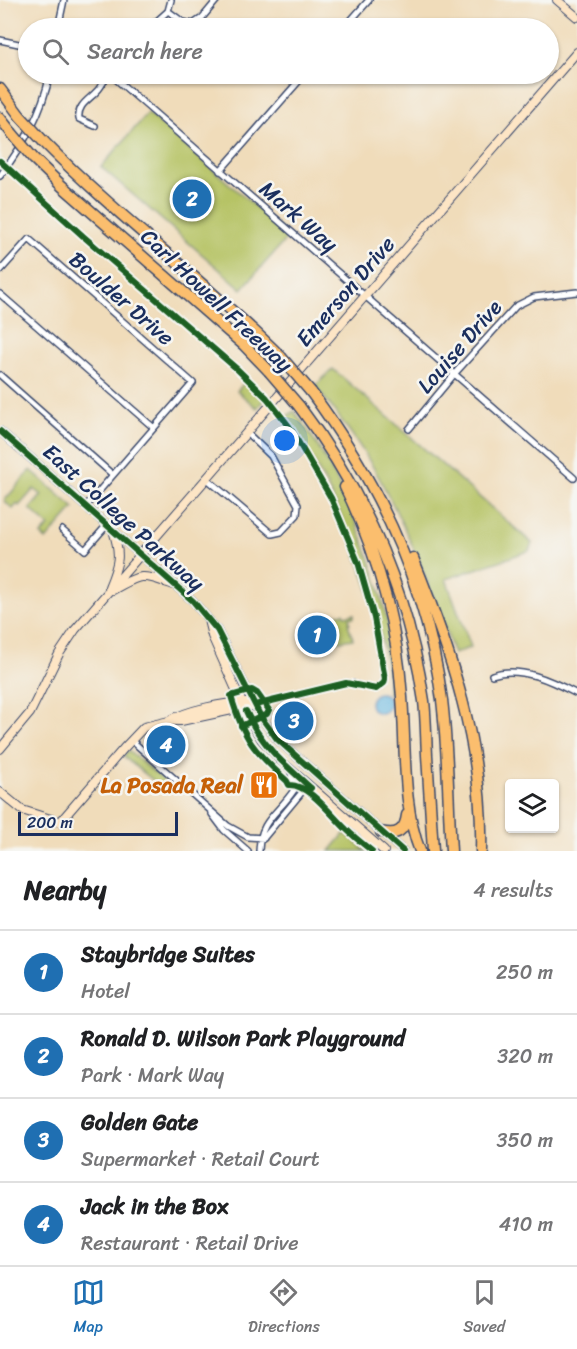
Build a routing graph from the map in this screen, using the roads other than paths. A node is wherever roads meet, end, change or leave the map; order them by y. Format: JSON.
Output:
{"nodes":[{"id":1,"x":64,"y":0,"type":"edge"},
{"id":2,"x":171,"y":0,"type":"edge"},
{"id":3,"x":217,"y":0,"type":"edge"},
{"id":4,"x":369,"y":0,"type":"edge"},
{"id":5,"x":557,"y":0,"type":"edge"},
{"id":6,"x":168,"y":11,"type":"junction"},
{"id":7,"x":577,"y":17,"type":"edge"},
{"id":8,"x":60,"y":18,"type":"edge"},
{"id":9,"x":160,"y":18,"type":"edge"},
{"id":10,"x":178,"y":18,"type":"edge"},
{"id":11,"x":202,"y":18,"type":"edge"},
{"id":12,"x":353,"y":18,"type":"edge"},
{"id":13,"x":0,"y":40,"type":"edge"},
{"id":14,"x":18,"y":44,"type":"edge"},
{"id":15,"x":577,"y":52,"type":"edge"},
{"id":16,"x":559,"y":73,"type":"edge"},
{"id":17,"x":47,"y":84,"type":"edge"},
{"id":18,"x":102,"y":84,"type":"edge"},
{"id":19,"x":120,"y":84,"type":"edge"},
{"id":20,"x":297,"y":84,"type":"edge"},
{"id":21,"x":549,"y":84,"type":"edge"},
{"id":22,"x":0,"y":89,"type":"edge"},
{"id":23,"x":0,"y":118,"type":"edge"},
{"id":24,"x":95,"y":126,"type":"dead end"},
{"id":25,"x":220,"y":171,"type":"junction"},
{"id":26,"x":0,"y":176,"type":"edge"},
{"id":27,"x":0,"y":271,"type":"edge"},
{"id":28,"x":577,"y":292,"type":"edge"},
{"id":29,"x":0,"y":294,"type":"edge"},
{"id":30,"x":365,"y":295,"type":"junction"},
{"id":31,"x":454,"y":374,"type":"junction"},
{"id":32,"x":0,"y":375,"type":"edge"},
{"id":33,"x":310,"y":420,"type":"junction"},
{"id":34,"x":154,"y":428,"type":"junction"},
{"id":35,"x":409,"y":429,"type":"dead end"},
{"id":36,"x":0,"y":431,"type":"edge"},
{"id":37,"x":246,"y":432,"type":"junction"},
{"id":38,"x":346,"y":441,"type":"junction"},
{"id":39,"x":113,"y":475,"type":"junction"},
{"id":40,"x":206,"y":478,"type":"junction"},
{"id":41,"x":574,"y":478,"type":"dead end"},
{"id":42,"x":86,"y":506,"type":"junction"},
{"id":43,"x":110,"y":528,"type":"junction"},
{"id":44,"x":62,"y":530,"type":"dead end"},
{"id":45,"x":141,"y":554,"type":"junction"},
{"id":46,"x":178,"y":586,"type":"junction"},
{"id":47,"x":106,"y":594,"type":"junction"},
{"id":48,"x":208,"y":620,"type":"junction"},
{"id":49,"x":492,"y":675,"type":"dead end"},
{"id":50,"x":359,"y":685,"type":"dead end"},
{"id":51,"x":577,"y":694,"type":"edge"},
{"id":52,"x":255,"y":705,"type":"junction"},
{"id":53,"x":243,"y":706,"type":"junction"},
{"id":54,"x":131,"y":740,"type":"junction"},
{"id":55,"x":2,"y":745,"type":"edge"},
{"id":56,"x":290,"y":768,"type":"junction"},
{"id":57,"x":0,"y":792,"type":"edge"},
{"id":58,"x":316,"y":792,"type":"junction"},
{"id":59,"x":408,"y":803,"type":"junction"},
{"id":60,"x":210,"y":810,"type":"junction"},
{"id":61,"x":381,"y":832,"type":"junction"},
{"id":62,"x":260,"y":844,"type":"edge"},
{"id":63,"x":248,"y":851,"type":"edge"},
{"id":64,"x":384,"y":851,"type":"edge"},
{"id":65,"x":403,"y":851,"type":"edge"},
{"id":66,"x":420,"y":851,"type":"edge"},
{"id":67,"x":433,"y":851,"type":"edge"},
{"id":68,"x":451,"y":851,"type":"edge"},
{"id":69,"x":481,"y":851,"type":"edge"}],
"edges":[{"from":1,"to":8,"type":"street"},
{"from":2,"to":6,"type":"street"},
{"from":3,"to":11,"type":"street"},
{"from":4,"to":12,"type":"street"},
{"from":5,"to":7,"type":"main road"},
{"from":6,"to":9,"type":"street"},
{"from":6,"to":10,"type":"street"},
{"from":13,"to":14,"type":"street"},
{"from":15,"to":16,"type":"main road","name":"Emerson Drive"},
{"from":17,"to":26,"type":"street"},
{"from":18,"to":24,"type":"street"},
{"from":19,"to":25,"type":"street","name":"Mark Way"},
{"from":20,"to":25,"type":"street"},
{"from":21,"to":30,"type":"main road","name":"Emerson Drive"},
{"from":22,"to":38,"type":"highway","name":"Carl Howell Freeway","bridge":true},
{"from":23,"to":33,"type":"highway","name":"Carl Howell Freeway","bridge":true},
{"from":25,"to":30,"type":"street","name":"Mark Way"},
{"from":27,"to":34,"type":"street","name":"Boulder Drive"},
{"from":28,"to":31,"type":"street","name":"Louise Drive"},
{"from":29,"to":34,"type":"street"},
{"from":30,"to":31,"type":"street","name":"Mark Way"},
{"from":30,"to":37,"type":"main road","name":"Emerson Drive"},
{"from":31,"to":35,"type":"street","name":"Louise Drive"},
{"from":31,"to":41,"type":"street","name":"Mark Way"},
{"from":32,"to":39,"type":"street"},
{"from":33,"to":59,"type":"highway"},
{"from":33,"to":67,"type":"highway","name":"Carl Howell Freeway"},
{"from":34,"to":39,"type":"street"},
{"from":36,"to":42,"type":"main road","name":"East College Parkway"},
{"from":37,"to":40,"type":"main road","name":"Emerson Drive"},
{"from":37,"to":40,"type":"street"},
{"from":38,"to":68,"type":"highway","name":"Carl Howell Freeway"},
{"from":38,"to":69,"type":"highway"},
{"from":39,"to":42,"type":"street"},
{"from":40,"to":45,"type":"main road","name":"Emerson Drive"},
{"from":42,"to":43,"type":"main road","name":"East College Parkway"},
{"from":43,"to":44,"type":"street"},
{"from":43,"to":45,"type":"main road","name":"East College Parkway"},
{"from":43,"to":47,"type":"main road"},
{"from":45,"to":46,"type":"main road","name":"East College Parkway"},
{"from":45,"to":47,"type":"main road","name":"Emerson Drive"},
{"from":46,"to":47,"type":"main road"},
{"from":46,"to":48,"type":"main road","name":"East College Parkway"},
{"from":47,"to":55,"type":"main road"},
{"from":48,"to":52,"type":"main road","name":"East College Parkway"},
{"from":48,"to":53,"type":"main road","name":"East College Parkway"},
{"from":49,"to":51,"type":"street"},
{"from":50,"to":52,"type":"street"},
{"from":52,"to":53,"type":"main road"},
{"from":52,"to":61,"type":"main road","name":"East College Parkway"},
{"from":53,"to":54,"type":"main road"},
{"from":53,"to":56,"type":"main road","name":"East College Parkway"},
{"from":54,"to":57,"type":"main road"},
{"from":54,"to":60,"type":"street"},
{"from":56,"to":58,"type":"main road","name":"East College Parkway"},
{"from":56,"to":62,"type":"street"},
{"from":58,"to":62,"type":"street"},
{"from":58,"to":64,"type":"main road","name":"East College Parkway"},
{"from":59,"to":61,"type":"highway"},
{"from":59,"to":66,"type":"highway"},
{"from":60,"to":62,"type":"street"},
{"from":60,"to":63,"type":"street"},
{"from":61,"to":65,"type":"main road","name":"East College Parkway"}]}
